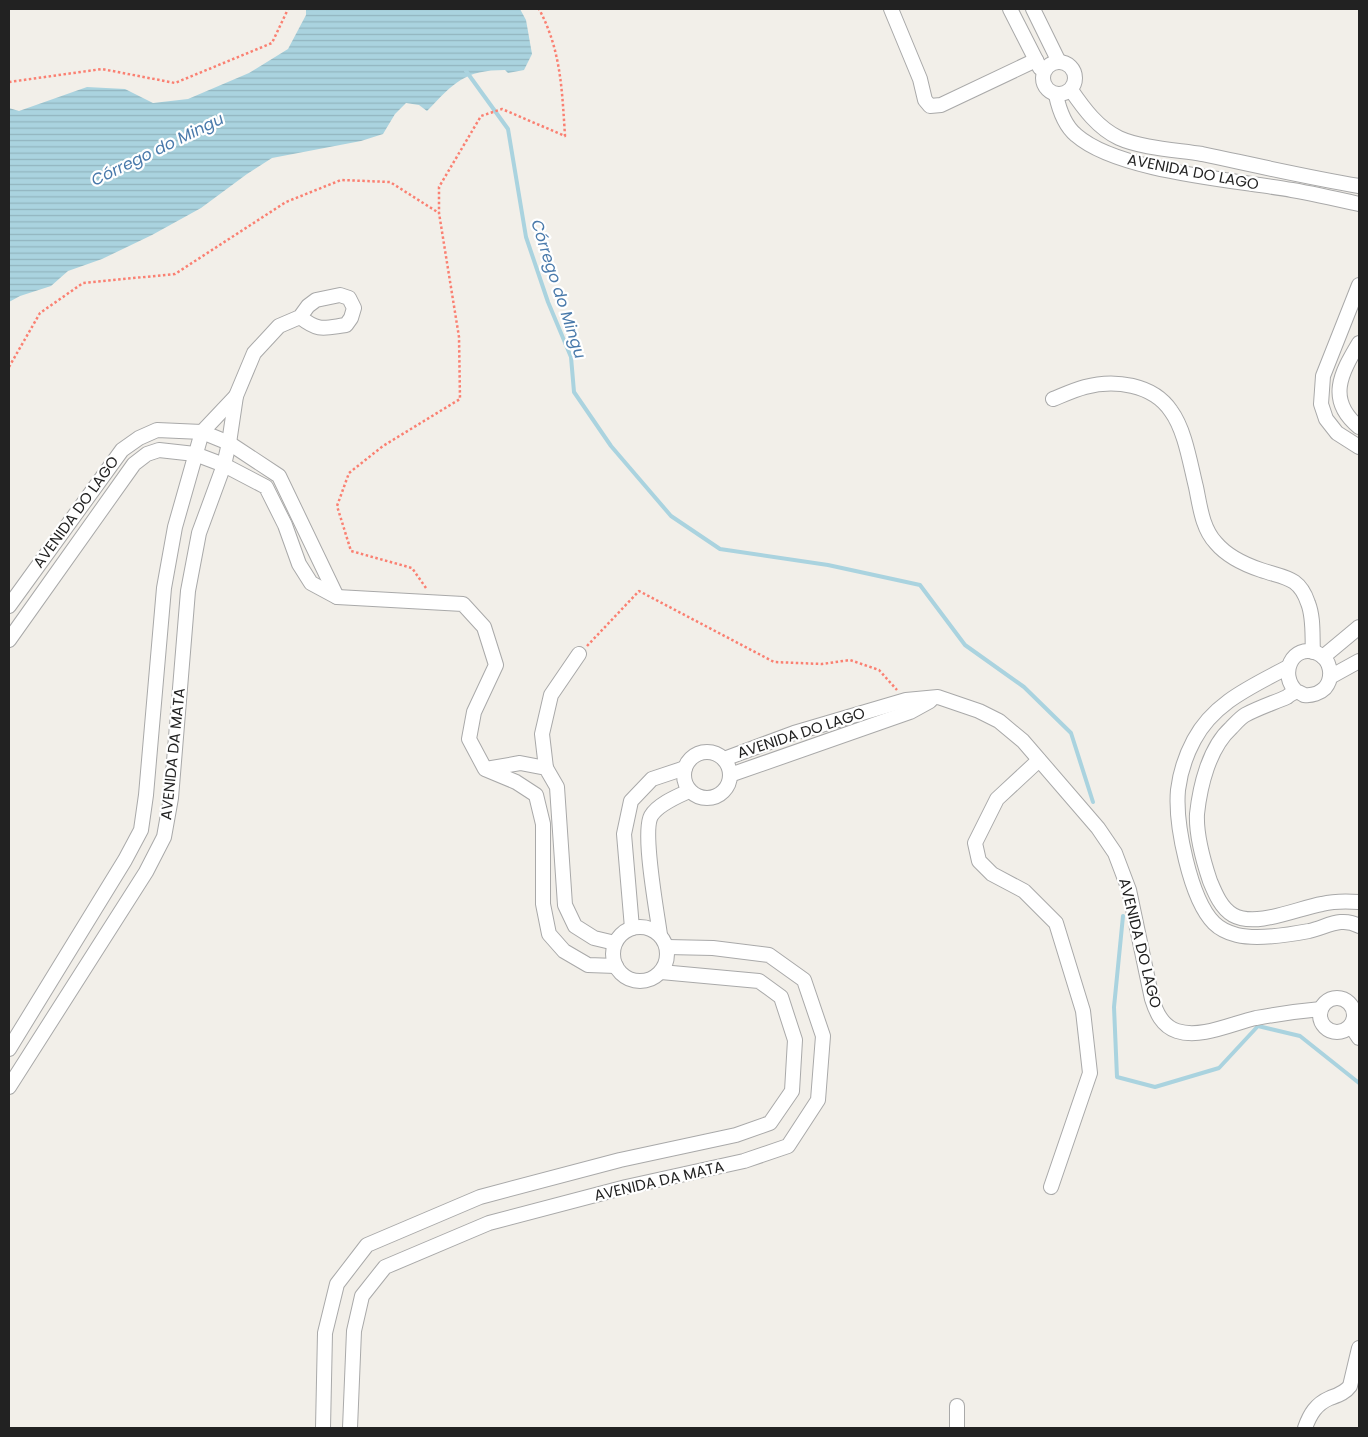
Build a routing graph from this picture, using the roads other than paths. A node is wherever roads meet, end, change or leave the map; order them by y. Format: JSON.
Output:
{"nodes":[{"id":1,"x":891,"y":9,"type":"edge"},
{"id":2,"x":1010,"y":9,"type":"edge"},
{"id":3,"x":1033,"y":9,"type":"edge"},
{"id":4,"x":1036,"y":60,"type":"junction"},
{"id":5,"x":1059,"y":62,"type":"junction"},
{"id":6,"x":1043,"y":74,"type":"junction"},
{"id":7,"x":1071,"y":90,"type":"junction"},
{"id":8,"x":1056,"y":95,"type":"junction"},
{"id":9,"x":1359,"y":186,"type":"edge"},
{"id":10,"x":1359,"y":204,"type":"edge"},
{"id":11,"x":1359,"y":285,"type":"edge"},
{"id":12,"x":300,"y":317,"type":"dead end"},
{"id":13,"x":1359,"y":343,"type":"edge"},
{"id":14,"x":236,"y":396,"type":"junction"},
{"id":15,"x":1053,"y":399,"type":"dead end"},
{"id":16,"x":1359,"y":428,"type":"edge"},
{"id":17,"x":202,"y":432,"type":"junction"},
{"id":18,"x":230,"y":443,"type":"junction"},
{"id":19,"x":1359,"y":447,"type":"edge"},
{"id":20,"x":195,"y":454,"type":"junction"},
{"id":21,"x":224,"y":466,"type":"junction"},
{"id":22,"x":337,"y":597,"type":"junction"},
{"id":23,"x":9,"y":606,"type":"edge"},
{"id":24,"x":1359,"y":627,"type":"edge"},
{"id":25,"x":9,"y":640,"type":"edge"},
{"id":26,"x":579,"y":654,"type":"road end"},
{"id":27,"x":1318,"y":655,"type":"junction"},
{"id":28,"x":1359,"y":661,"type":"edge"},
{"id":29,"x":1288,"y":667,"type":"junction"},
{"id":30,"x":1330,"y":677,"type":"junction"},
{"id":31,"x":1297,"y":692,"type":"junction"},
{"id":32,"x":938,"y":698,"type":"junction"},
{"id":33,"x":724,"y":759,"type":"junction"},
{"id":34,"x":1039,"y":760,"type":"junction"},
{"id":35,"x":546,"y":768,"type":"junction"},
{"id":36,"x":685,"y":768,"type":"junction"},
{"id":37,"x":485,"y":769,"type":"junction"},
{"id":38,"x":730,"y":775,"type":"junction"},
{"id":39,"x":689,"y":791,"type":"junction"},
{"id":40,"x":1355,"y":900,"type":"edge"},
{"id":41,"x":1359,"y":926,"type":"edge"},
{"id":42,"x":632,"y":928,"type":"junction"},
{"id":43,"x":663,"y":941,"type":"junction"},
{"id":44,"x":615,"y":943,"type":"junction"},
{"id":45,"x":616,"y":966,"type":"junction"},
{"id":46,"x":661,"y":972,"type":"junction"},
{"id":47,"x":1355,"y":998,"type":"edge"},
{"id":48,"x":1321,"y":1009,"type":"junction"},
{"id":49,"x":1355,"y":1021,"type":"edge"},
{"id":50,"x":1359,"y":1038,"type":"edge"},
{"id":51,"x":9,"y":1049,"type":"edge"},
{"id":52,"x":9,"y":1087,"type":"edge"},
{"id":53,"x":1051,"y":1187,"type":"dead end"},
{"id":54,"x":1359,"y":1348,"type":"edge"},
{"id":55,"x":957,"y":1406,"type":"dead end"},
{"id":56,"x":323,"y":1428,"type":"edge"},
{"id":57,"x":350,"y":1428,"type":"edge"},
{"id":58,"x":957,"y":1428,"type":"edge"},
{"id":59,"x":1305,"y":1428,"type":"edge"}],
"edges":[{"from":1,"to":4,"type":"street"},
{"from":2,"to":4,"type":"street","name":"AVENIDA DO LAGO"},
{"from":3,"to":5,"type":"street"},
{"from":4,"to":6,"type":"street","name":"AVENIDA DO LAGO"},
{"from":5,"to":6,"type":"street"},
{"from":5,"to":7,"type":"street"},
{"from":6,"to":8,"type":"street","name":"AVENIDA DO LAGO"},
{"from":7,"to":8,"type":"street"},
{"from":7,"to":9,"type":"street","name":"AVENIDA DO LAGO"},
{"from":8,"to":10,"type":"street","name":"AVENIDA DO LAGO"},
{"from":11,"to":19,"type":"street"},
{"from":12,"to":14,"type":"street"},
{"from":13,"to":16,"type":"street"},
{"from":14,"to":17,"type":"street"},
{"from":14,"to":18,"type":"street","name":"AVENIDA DA MATA"},
{"from":15,"to":27,"type":"street"},
{"from":17,"to":18,"type":"street","name":"AVENIDA DO LAGO"},
{"from":17,"to":20,"type":"street","name":"AVENIDA DA MATA"},
{"from":17,"to":23,"type":"street","name":"AVENIDA DO LAGO"},
{"from":18,"to":21,"type":"street","name":"AVENIDA DA MATA"},
{"from":18,"to":22,"type":"street","name":"AVENIDA DO LAGO"},
{"from":20,"to":21,"type":"street","name":"AVENIDA DO LAGO"},
{"from":20,"to":25,"type":"street","name":"AVENIDA DO LAGO"},
{"from":20,"to":51,"type":"street","name":"AVENIDA DA MATA"},
{"from":21,"to":22,"type":"street","name":"AVENIDA DO LAGO"},
{"from":21,"to":52,"type":"street","name":"AVENIDA DA MATA"},
{"from":22,"to":37,"type":"street","name":"AVENIDA DO LAGO"},
{"from":24,"to":27,"type":"street"},
{"from":26,"to":35,"type":"street"},
{"from":27,"to":29,"type":"street"},
{"from":27,"to":30,"type":"street"},
{"from":28,"to":30,"type":"street"},
{"from":29,"to":31,"type":"street"},
{"from":29,"to":41,"type":"street"},
{"from":30,"to":31,"type":"street"},
{"from":31,"to":40,"type":"street"},
{"from":32,"to":33,"type":"street","name":"AVENIDA DO LAGO"},
{"from":32,"to":34,"type":"street","name":"AVENIDA DO LAGO"},
{"from":32,"to":38,"type":"street","name":"AVENIDA DO LAGO"},
{"from":33,"to":36,"type":"street"},
{"from":33,"to":38,"type":"street"},
{"from":34,"to":48,"type":"street","name":"AVENIDA DO LAGO"},
{"from":34,"to":53,"type":"street"},
{"from":35,"to":37,"type":"street"},
{"from":35,"to":44,"type":"street"},
{"from":36,"to":39,"type":"street"},
{"from":36,"to":42,"type":"street"},
{"from":37,"to":45,"type":"street"},
{"from":38,"to":39,"type":"street"},
{"from":39,"to":43,"type":"street"},
{"from":42,"to":43,"type":"street"},
{"from":42,"to":44,"type":"street"},
{"from":43,"to":46,"type":"street"},
{"from":43,"to":57,"type":"street","name":"AVENIDA DA MATA"},
{"from":44,"to":45,"type":"street"},
{"from":45,"to":46,"type":"street"},
{"from":46,"to":56,"type":"street","name":"AVENIDA DA MATA"},
{"from":47,"to":48,"type":"street","name":"AVENIDA DO LAGO"},
{"from":47,"to":49,"type":"street","name":"AVENIDA DO LAGO"},
{"from":48,"to":49,"type":"street"},
{"from":49,"to":50,"type":"street","name":"AVENIDA DO LAGO"},
{"from":54,"to":59,"type":"street"},
{"from":55,"to":58,"type":"street"}]}
